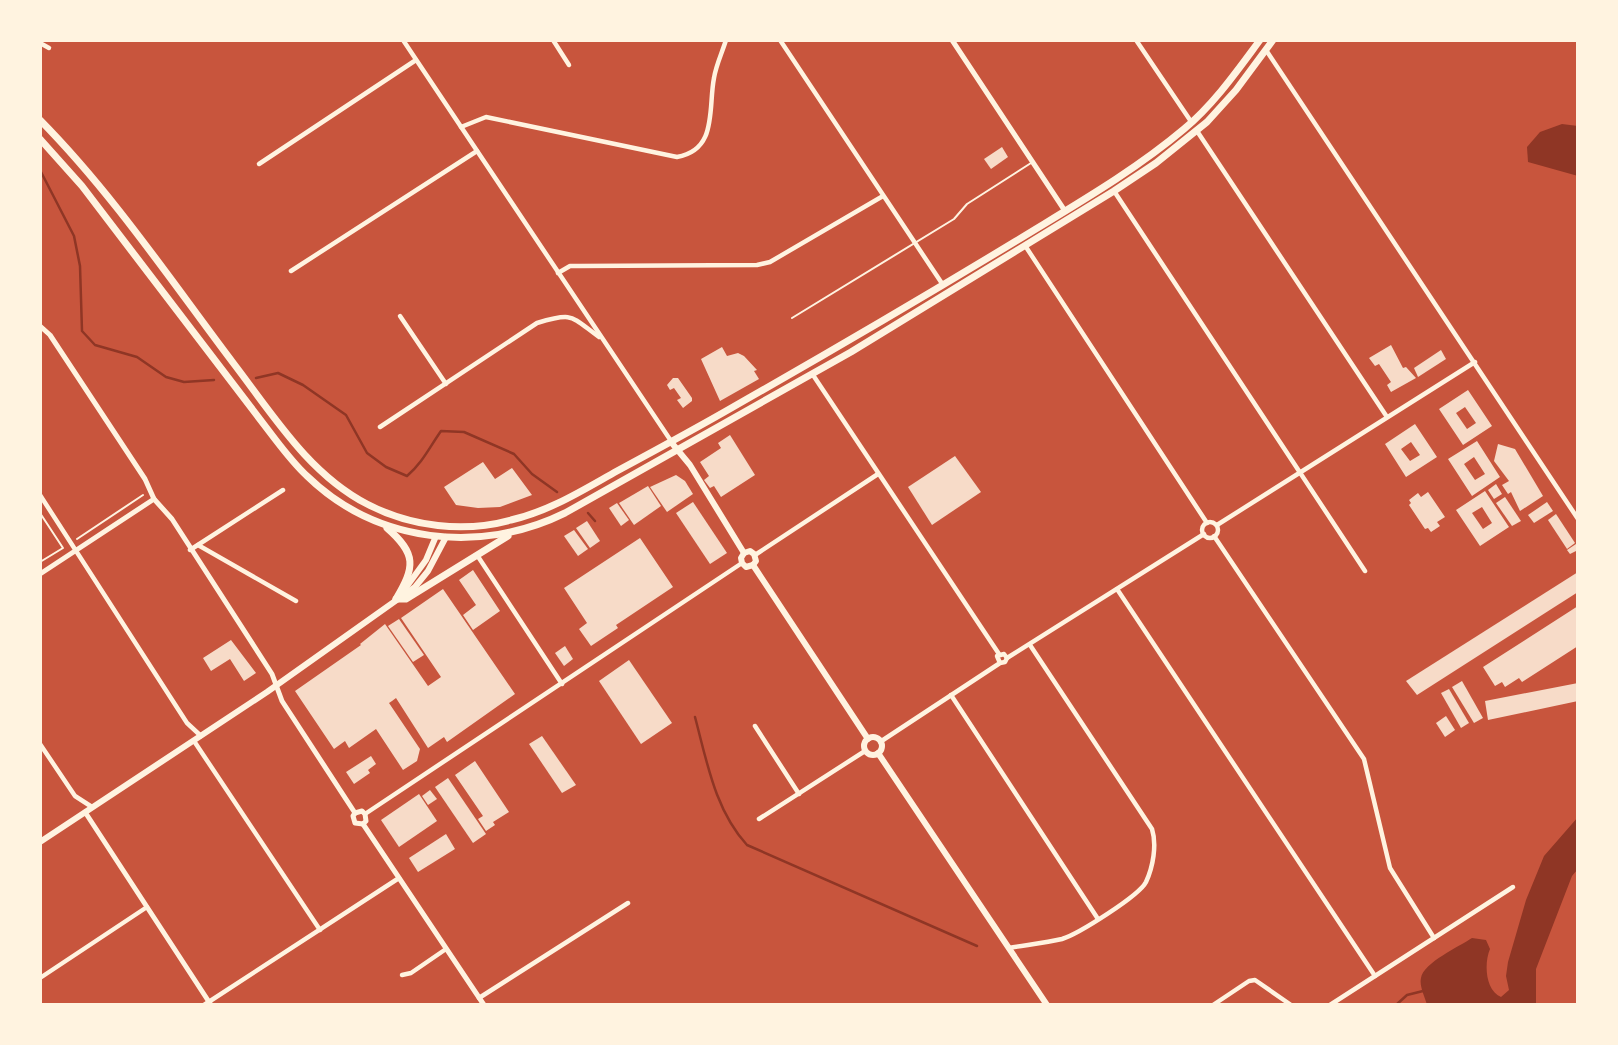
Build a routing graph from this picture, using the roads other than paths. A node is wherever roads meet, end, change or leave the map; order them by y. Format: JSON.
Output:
{"nodes":[{"id":1,"x":403,"y":40,"type":"edge"},
{"id":2,"x":554,"y":40,"type":"edge"},
{"id":3,"x":726,"y":40,"type":"edge"},
{"id":4,"x":780,"y":40,"type":"edge"},
{"id":5,"x":952,"y":40,"type":"edge"},
{"id":6,"x":1136,"y":40,"type":"edge"},
{"id":7,"x":1260,"y":40,"type":"edge"},
{"id":8,"x":1273,"y":40,"type":"edge"},
{"id":9,"x":40,"y":43,"type":"edge"},
{"id":10,"x":49,"y":48,"type":"dead end"},
{"id":11,"x":1266,"y":49,"type":"junction"},
{"id":12,"x":416,"y":60,"type":"junction"},
{"id":13,"x":569,"y":65,"type":"dead end"},
{"id":14,"x":40,"y":120,"type":"edge"},
{"id":15,"x":1192,"y":123,"type":"junction"},
{"id":16,"x":461,"y":127,"type":"junction"},
{"id":17,"x":1197,"y":131,"type":"junction"},
{"id":18,"x":40,"y":139,"type":"edge"},
{"id":19,"x":477,"y":151,"type":"junction"},
{"id":20,"x":1033,"y":162,"type":"junction"},
{"id":21,"x":259,"y":164,"type":"dead end"},
{"id":22,"x":1114,"y":191,"type":"junction"},
{"id":23,"x":883,"y":196,"type":"junction"},
{"id":24,"x":1065,"y":211,"type":"junction"},
{"id":25,"x":1070,"y":220,"type":"junction"},
{"id":26,"x":915,"y":243,"type":"junction"},
{"id":27,"x":1026,"y":247,"type":"junction"},
{"id":28,"x":291,"y":271,"type":"dead end"},
{"id":29,"x":558,"y":273,"type":"junction"},
{"id":30,"x":943,"y":285,"type":"junction"},
{"id":31,"x":400,"y":316,"type":"dead end"},
{"id":32,"x":792,"y":318,"type":"dead end"},
{"id":33,"x":40,"y":326,"type":"edge"},
{"id":34,"x":603,"y":339,"type":"junction"},
{"id":35,"x":1475,"y":362,"type":"junction"},
{"id":36,"x":813,"y":375,"type":"junction"},
{"id":37,"x":446,"y":384,"type":"junction"},
{"id":38,"x":1387,"y":417,"type":"junction"},
{"id":39,"x":380,"y":427,"type":"dead end"},
{"id":40,"x":671,"y":442,"type":"junction"},
{"id":41,"x":677,"y":451,"type":"junction"},
{"id":42,"x":1301,"y":471,"type":"junction"},
{"id":43,"x":878,"y":474,"type":"junction"},
{"id":44,"x":283,"y":490,"type":"dead end"},
{"id":45,"x":40,"y":495,"type":"edge"},
{"id":46,"x":154,"y":499,"type":"junction"},
{"id":47,"x":1578,"y":519,"type":"edge"},
{"id":48,"x":1207,"y":523,"type":"junction"},
{"id":49,"x":383,"y":524,"type":"junction"},
{"id":50,"x":443,"y":526,"type":"junction"},
{"id":51,"x":1217,"y":526,"type":"junction"},
{"id":52,"x":515,"y":532,"type":"junction"},
{"id":53,"x":1204,"y":534,"type":"junction"},
{"id":54,"x":436,"y":536,"type":"junction"},
{"id":55,"x":446,"y":537,"type":"junction"},
{"id":56,"x":1214,"y":537,"type":"junction"},
{"id":57,"x":198,"y":545,"type":"junction"},
{"id":58,"x":190,"y":550,"type":"junction"},
{"id":59,"x":76,"y":551,"type":"junction"},
{"id":60,"x":744,"y":552,"type":"junction"},
{"id":61,"x":477,"y":555,"type":"junction"},
{"id":62,"x":755,"y":555,"type":"junction"},
{"id":63,"x":742,"y":564,"type":"junction"},
{"id":64,"x":753,"y":565,"type":"junction"},
{"id":65,"x":1366,"y":571,"type":"dead end"},
{"id":66,"x":40,"y":574,"type":"edge"},
{"id":67,"x":1116,"y":589,"type":"junction"},
{"id":68,"x":396,"y":599,"type":"junction"},
{"id":69,"x":296,"y":601,"type":"dead end"},
{"id":70,"x":1030,"y":645,"type":"junction"},
{"id":71,"x":999,"y":654,"type":"junction"},
{"id":72,"x":1006,"y":658,"type":"junction"},
{"id":73,"x":1000,"y":663,"type":"junction"},
{"id":74,"x":562,"y":684,"type":"junction"},
{"id":75,"x":276,"y":686,"type":"junction"},
{"id":76,"x":950,"y":695,"type":"junction"},
{"id":77,"x":755,"y":726,"type":"dead end"},
{"id":78,"x":201,"y":736,"type":"junction"},
{"id":79,"x":868,"y":739,"type":"junction"},
{"id":80,"x":194,"y":741,"type":"junction"},
{"id":81,"x":880,"y":742,"type":"junction"},
{"id":82,"x":40,"y":744,"type":"edge"},
{"id":83,"x":865,"y":751,"type":"junction"},
{"id":84,"x":878,"y":752,"type":"junction"},
{"id":85,"x":799,"y":794,"type":"junction"},
{"id":86,"x":92,"y":807,"type":"junction"},
{"id":87,"x":85,"y":812,"type":"junction"},
{"id":88,"x":355,"y":813,"type":"junction"},
{"id":89,"x":365,"y":814,"type":"junction"},
{"id":90,"x":759,"y":819,"type":"dead end"},
{"id":91,"x":363,"y":824,"type":"junction"},
{"id":92,"x":40,"y":842,"type":"edge"},
{"id":93,"x":399,"y":878,"type":"junction"},
{"id":94,"x":1513,"y":887,"type":"dead end"},
{"id":95,"x":628,"y":904,"type":"dead end"},
{"id":96,"x":147,"y":906,"type":"junction"},
{"id":97,"x":1098,"y":919,"type":"junction"},
{"id":98,"x":320,"y":930,"type":"junction"},
{"id":99,"x":1434,"y":938,"type":"junction"},
{"id":100,"x":1009,"y":948,"type":"junction"},
{"id":101,"x":446,"y":949,"type":"junction"},
{"id":102,"x":402,"y":975,"type":"dead end"},
{"id":103,"x":1375,"y":976,"type":"junction"},
{"id":104,"x":40,"y":978,"type":"edge"},
{"id":105,"x":480,"y":998,"type":"junction"},
{"id":106,"x":208,"y":1004,"type":"edge"},
{"id":107,"x":484,"y":1005,"type":"edge"},
{"id":108,"x":1046,"y":1005,"type":"edge"},
{"id":109,"x":1213,"y":1005,"type":"edge"},
{"id":110,"x":1291,"y":1005,"type":"edge"},
{"id":111,"x":1330,"y":1005,"type":"edge"}],
"edges":[{"from":1,"to":12,"type":"street"},
{"from":2,"to":13,"type":"street"},
{"from":3,"to":16,"type":"street"},
{"from":4,"to":23,"type":"street"},
{"from":5,"to":20,"type":"street"},
{"from":6,"to":15,"type":"street"},
{"from":7,"to":11,"type":"highway"},
{"from":7,"to":15,"type":"highway"},
{"from":8,"to":11,"type":"highway"},
{"from":9,"to":10,"type":"street"},
{"from":11,"to":17,"type":"highway"},
{"from":11,"to":35,"type":"street"},
{"from":12,"to":16,"type":"street"},
{"from":12,"to":21,"type":"street"},
{"from":14,"to":50,"type":"highway"},
{"from":15,"to":17,"type":"highway"},
{"from":15,"to":24,"type":"highway"},
{"from":16,"to":19,"type":"street"},
{"from":17,"to":22,"type":"highway"},
{"from":17,"to":38,"type":"street"},
{"from":18,"to":49,"type":"highway"},
{"from":19,"to":28,"type":"street"},
{"from":19,"to":29,"type":"street"},
{"from":20,"to":24,"type":"street"},
{"from":20,"to":26,"type":"lane"},
{"from":22,"to":25,"type":"highway"},
{"from":22,"to":42,"type":"street"},
{"from":23,"to":26,"type":"street"},
{"from":23,"to":29,"type":"street"},
{"from":24,"to":25,"type":"highway"},
{"from":24,"to":30,"type":"highway"},
{"from":25,"to":27,"type":"highway"},
{"from":26,"to":30,"type":"street"},
{"from":26,"to":32,"type":"lane"},
{"from":27,"to":36,"type":"highway"},
{"from":27,"to":48,"type":"street"},
{"from":29,"to":34,"type":"street"},
{"from":30,"to":40,"type":"highway"},
{"from":31,"to":37,"type":"street"},
{"from":33,"to":46,"type":"street"},
{"from":34,"to":37,"type":"street"},
{"from":34,"to":40,"type":"street"},
{"from":35,"to":38,"type":"street"},
{"from":35,"to":47,"type":"street"},
{"from":36,"to":41,"type":"highway"},
{"from":36,"to":43,"type":"street"},
{"from":37,"to":39,"type":"street"},
{"from":38,"to":42,"type":"street"},
{"from":40,"to":41,"type":"main road"},
{"from":40,"to":50,"type":"highway"},
{"from":41,"to":52,"type":"highway"},
{"from":41,"to":60,"type":"main road"},
{"from":42,"to":51,"type":"street"},
{"from":42,"to":65,"type":"street"},
{"from":43,"to":62,"type":"street"},
{"from":43,"to":71,"type":"street"},
{"from":44,"to":57,"type":"street"},
{"from":45,"to":59,"type":"street"},
{"from":46,"to":58,"type":"street"},
{"from":46,"to":59,"type":"street"},
{"from":48,"to":51,"type":"street"},
{"from":48,"to":53,"type":"street"},
{"from":49,"to":54,"type":"highway"},
{"from":49,"to":68,"type":"highway"},
{"from":50,"to":54,"type":"highway"},
{"from":50,"to":55,"type":"highway"},
{"from":51,"to":56,"type":"street"},
{"from":52,"to":55,"type":"highway"},
{"from":52,"to":61,"type":"highway"},
{"from":53,"to":56,"type":"street"},
{"from":53,"to":67,"type":"street"},
{"from":54,"to":55,"type":"highway"},
{"from":54,"to":68,"type":"main road"},
{"from":55,"to":68,"type":"main road"},
{"from":56,"to":99,"type":"street"},
{"from":57,"to":58,"type":"street"},
{"from":57,"to":69,"type":"street"},
{"from":58,"to":75,"type":"street"},
{"from":59,"to":66,"type":"street"},
{"from":59,"to":78,"type":"street"},
{"from":60,"to":62,"type":"main road"},
{"from":60,"to":63,"type":"main road"},
{"from":61,"to":68,"type":"highway"},
{"from":61,"to":74,"type":"street"},
{"from":62,"to":64,"type":"main road"},
{"from":63,"to":64,"type":"main road"},
{"from":63,"to":74,"type":"street"},
{"from":64,"to":79,"type":"main road"},
{"from":67,"to":70,"type":"street"},
{"from":67,"to":103,"type":"street"},
{"from":68,"to":75,"type":"main road"},
{"from":70,"to":72,"type":"street"},
{"from":70,"to":97,"type":"street"},
{"from":71,"to":72,"type":"street"},
{"from":71,"to":73,"type":"street"},
{"from":72,"to":73,"type":"street"},
{"from":73,"to":76,"type":"street"},
{"from":74,"to":89,"type":"street"},
{"from":75,"to":78,"type":"main road"},
{"from":75,"to":88,"type":"street"},
{"from":76,"to":81,"type":"street"},
{"from":76,"to":97,"type":"street"},
{"from":77,"to":85,"type":"street"},
{"from":78,"to":80,"type":"main road"},
{"from":79,"to":81,"type":"main road"},
{"from":79,"to":83,"type":"main road"},
{"from":80,"to":86,"type":"main road"},
{"from":80,"to":98,"type":"street"},
{"from":81,"to":84,"type":"main road"},
{"from":82,"to":86,"type":"street"},
{"from":83,"to":84,"type":"main road"},
{"from":83,"to":85,"type":"street"},
{"from":84,"to":100,"type":"main road"},
{"from":85,"to":90,"type":"street"},
{"from":86,"to":87,"type":"main road"},
{"from":87,"to":92,"type":"main road"},
{"from":87,"to":96,"type":"street"},
{"from":88,"to":89,"type":"street"},
{"from":88,"to":91,"type":"street"},
{"from":89,"to":91,"type":"street"},
{"from":91,"to":93,"type":"street"},
{"from":93,"to":98,"type":"street"},
{"from":93,"to":101,"type":"street"},
{"from":94,"to":99,"type":"street"},
{"from":95,"to":105,"type":"street"},
{"from":96,"to":104,"type":"street"},
{"from":96,"to":106,"type":"street"},
{"from":97,"to":100,"type":"street"},
{"from":98,"to":106,"type":"street"},
{"from":99,"to":103,"type":"street"},
{"from":100,"to":108,"type":"main road"},
{"from":101,"to":102,"type":"street"},
{"from":101,"to":105,"type":"street"},
{"from":103,"to":111,"type":"street"},
{"from":105,"to":107,"type":"street"},
{"from":109,"to":110,"type":"street"}]}
